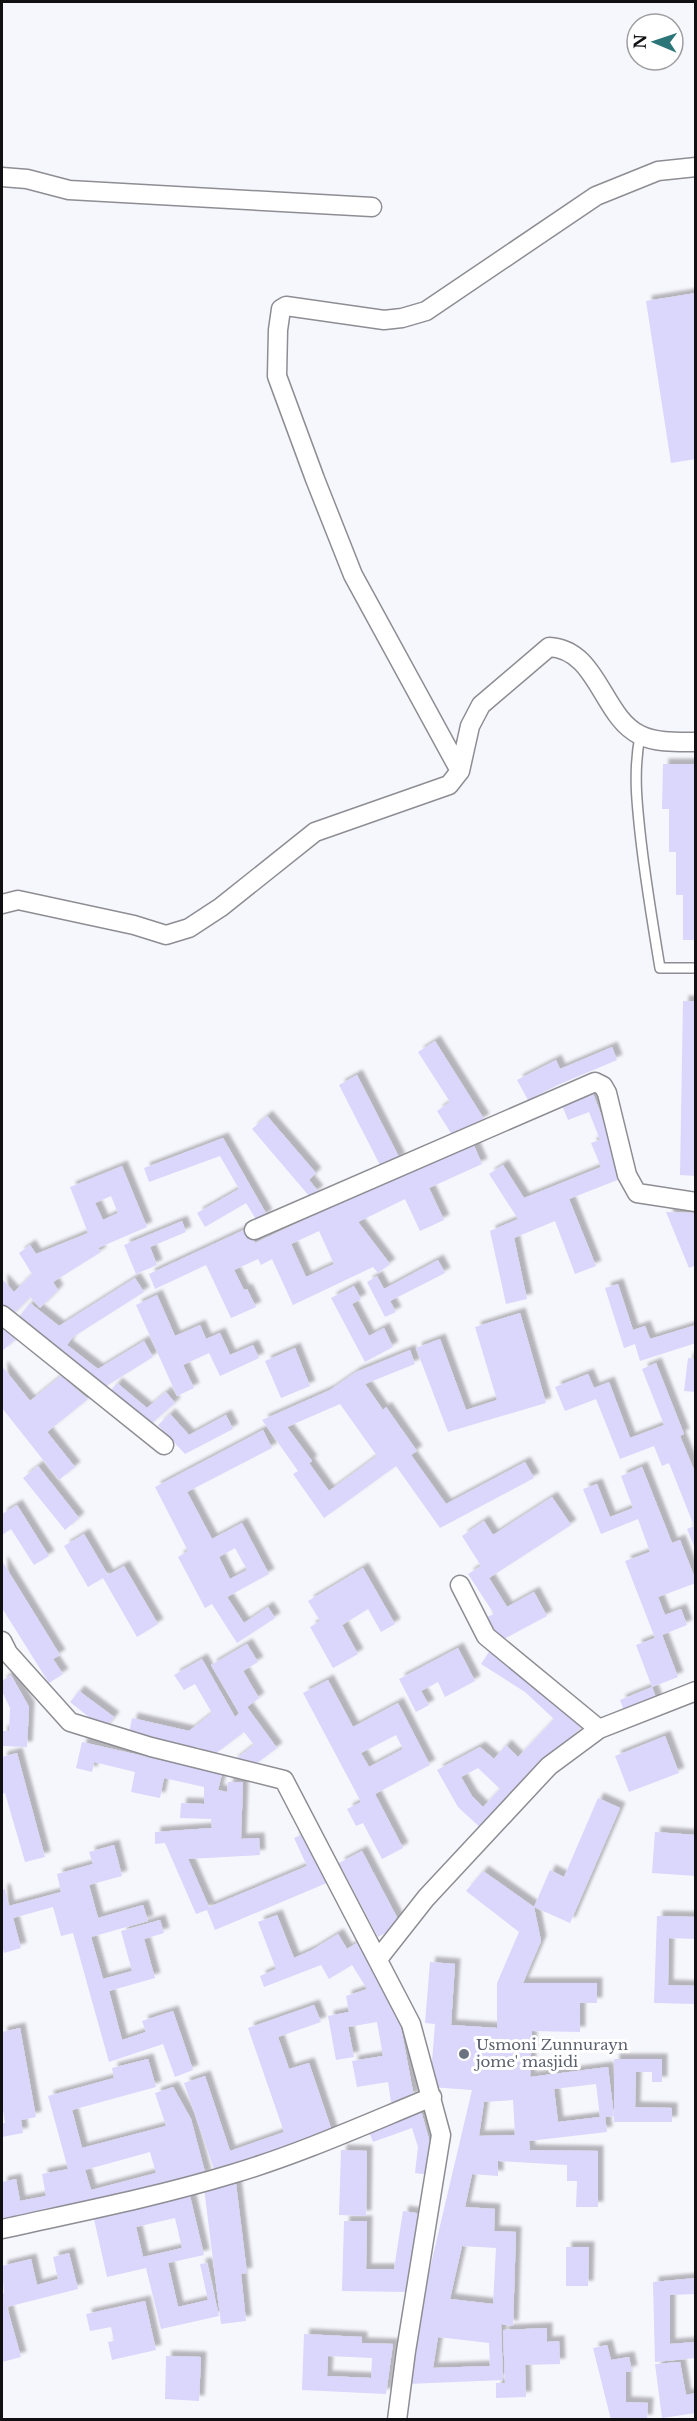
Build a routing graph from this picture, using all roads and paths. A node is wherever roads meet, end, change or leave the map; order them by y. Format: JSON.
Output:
{"nodes":[{"id":1,"x":696,"y":167,"type":"edge"},
{"id":2,"x":2,"y":177,"type":"edge"},
{"id":3,"x":372,"y":207,"type":"dead end"},
{"id":4,"x":640,"y":736,"type":"junction"},
{"id":5,"x":696,"y":742,"type":"edge"},
{"id":6,"x":460,"y":771,"type":"junction"},
{"id":7,"x":2,"y":904,"type":"edge"},
{"id":8,"x":696,"y":968,"type":"edge"},
{"id":9,"x":696,"y":1202,"type":"edge"},
{"id":10,"x":254,"y":1230,"type":"dead end"},
{"id":11,"x":2,"y":1315,"type":"edge"},
{"id":12,"x":164,"y":1445,"type":"dead end"},
{"id":13,"x":460,"y":1585,"type":"dead end"},
{"id":14,"x":2,"y":1641,"type":"edge"},
{"id":15,"x":696,"y":1691,"type":"edge"},
{"id":16,"x":599,"y":1729,"type":"junction"},
{"id":17,"x":378,"y":1959,"type":"junction"},
{"id":18,"x":432,"y":2097,"type":"junction"},
{"id":19,"x":2,"y":2229,"type":"edge"},
{"id":20,"x":398,"y":2420,"type":"edge"}],
"edges":[{"from":1,"to":6,"type":"street"},
{"from":2,"to":3,"type":"street"},
{"from":4,"to":5,"type":"street"},
{"from":4,"to":6,"type":"street"},
{"from":4,"to":8,"type":"lane"},
{"from":6,"to":7,"type":"street"},
{"from":9,"to":10,"type":"street"},
{"from":11,"to":12,"type":"street"},
{"from":13,"to":16,"type":"street"},
{"from":14,"to":17,"type":"street"},
{"from":15,"to":16,"type":"street"},
{"from":16,"to":17,"type":"street"},
{"from":17,"to":18,"type":"street"},
{"from":18,"to":19,"type":"street"},
{"from":18,"to":20,"type":"street"}]}
